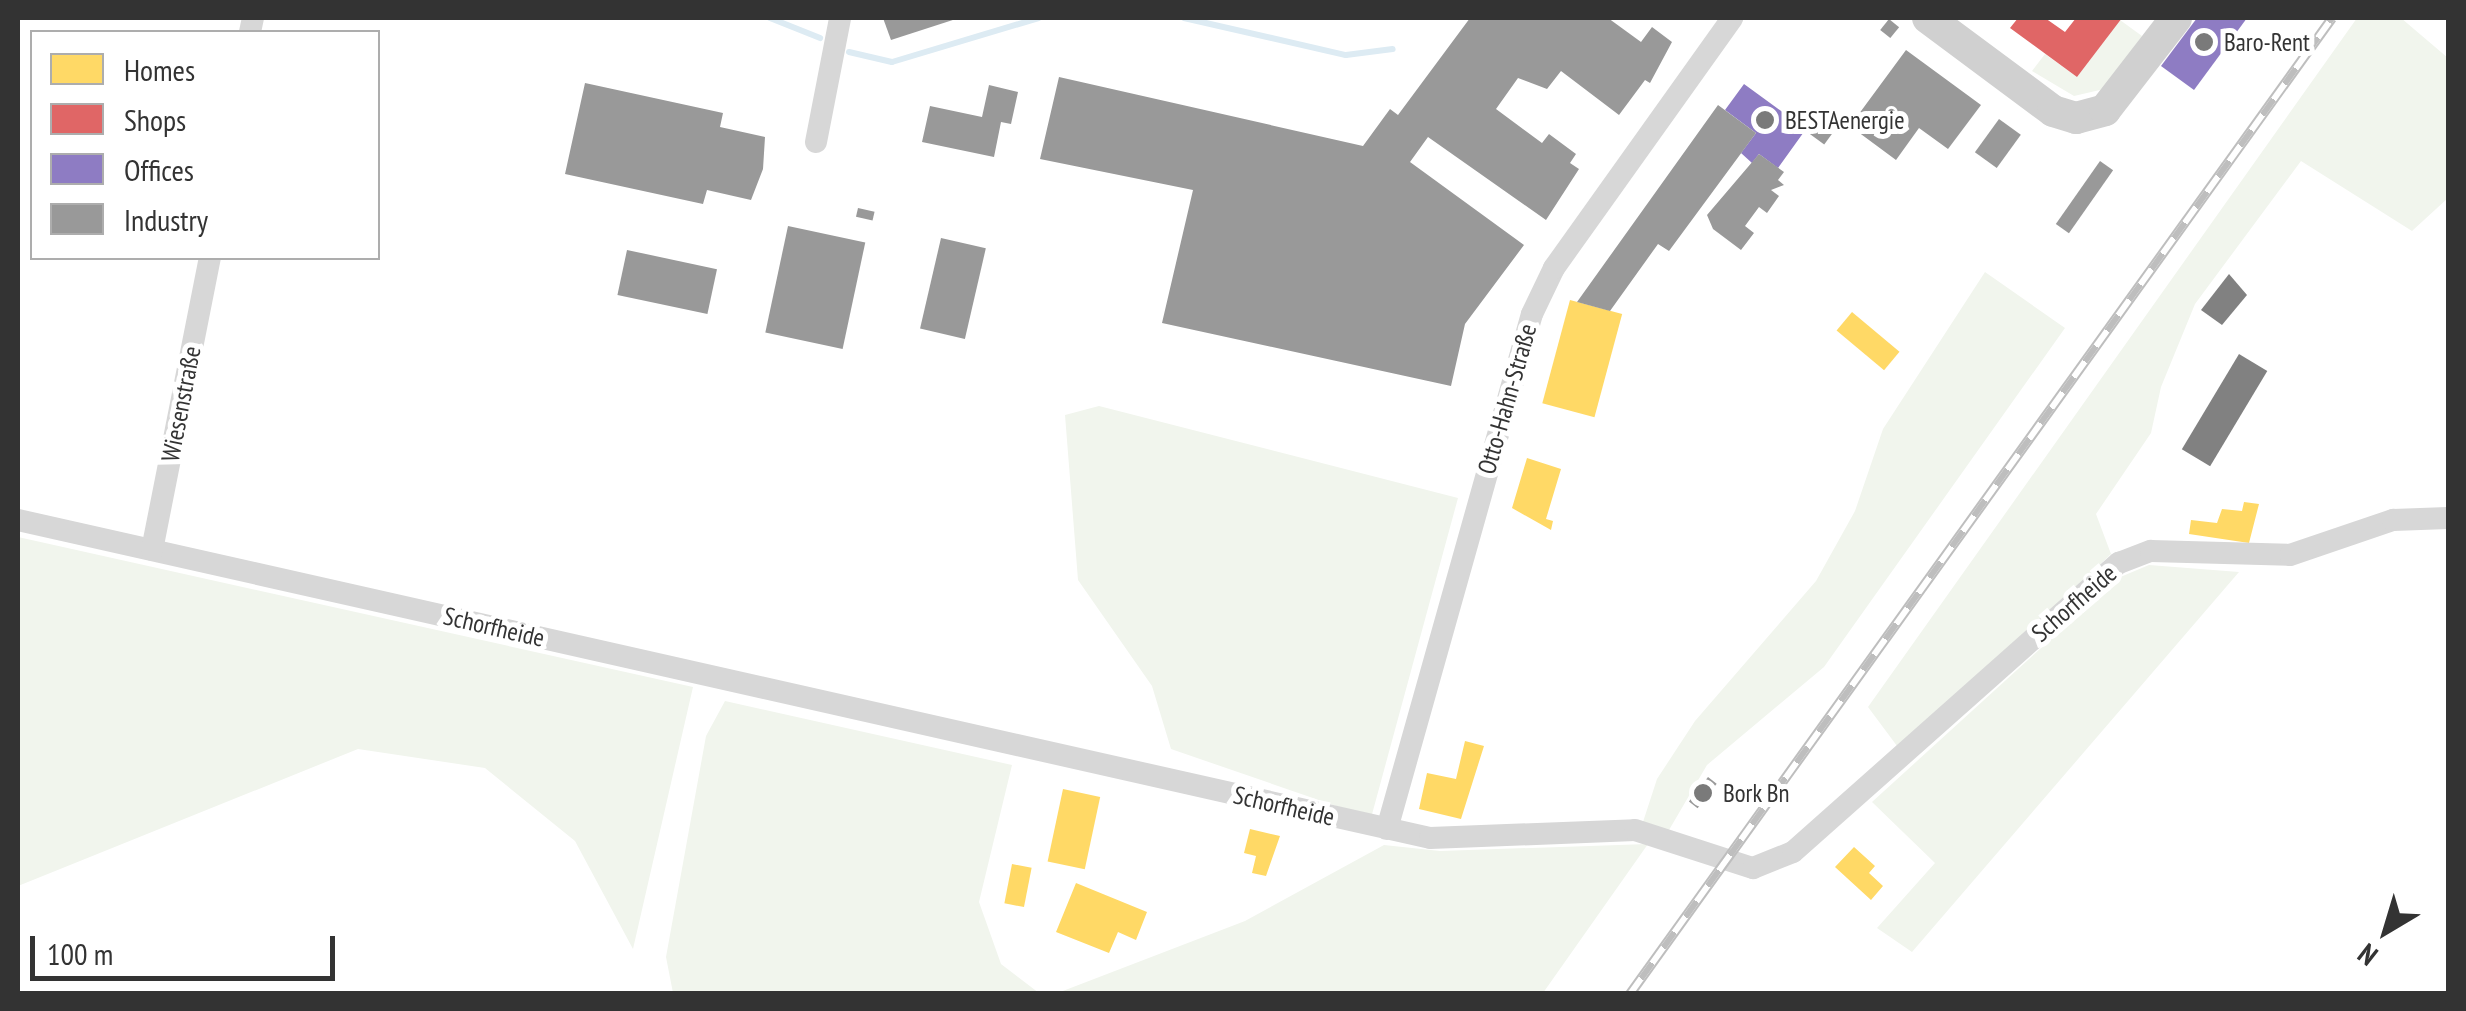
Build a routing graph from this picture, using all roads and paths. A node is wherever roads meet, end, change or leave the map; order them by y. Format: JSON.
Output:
{"nodes":[{"id":1,"x":1732,"y":18,"type":"edge"},
{"id":2,"x":1928,"y":18,"type":"edge"},
{"id":3,"x":2176,"y":18,"type":"edge"},
{"id":4,"x":836,"y":36,"type":"edge"},
{"id":5,"x":816,"y":142,"type":"dead end"},
{"id":6,"x":210,"y":260,"type":"edge"},
{"id":7,"x":2448,"y":518,"type":"edge"},
{"id":8,"x":18,"y":520,"type":"edge"},
{"id":9,"x":152,"y":550,"type":"junction"},
{"id":10,"x":1387,"y":829,"type":"junction"}],
"edges":[{"from":1,"to":10,"type":"street","name":"Otto-Hahn-Straße"},
{"from":2,"to":3,"type":"street"},
{"from":4,"to":5,"type":"street"},
{"from":6,"to":9,"type":"street","name":"Wiesenstraße"},
{"from":7,"to":10,"type":"street","name":"Schorfheide"},
{"from":8,"to":9,"type":"street","name":"Schorfheide"},
{"from":9,"to":10,"type":"street","name":"Schorfheide"}]}
